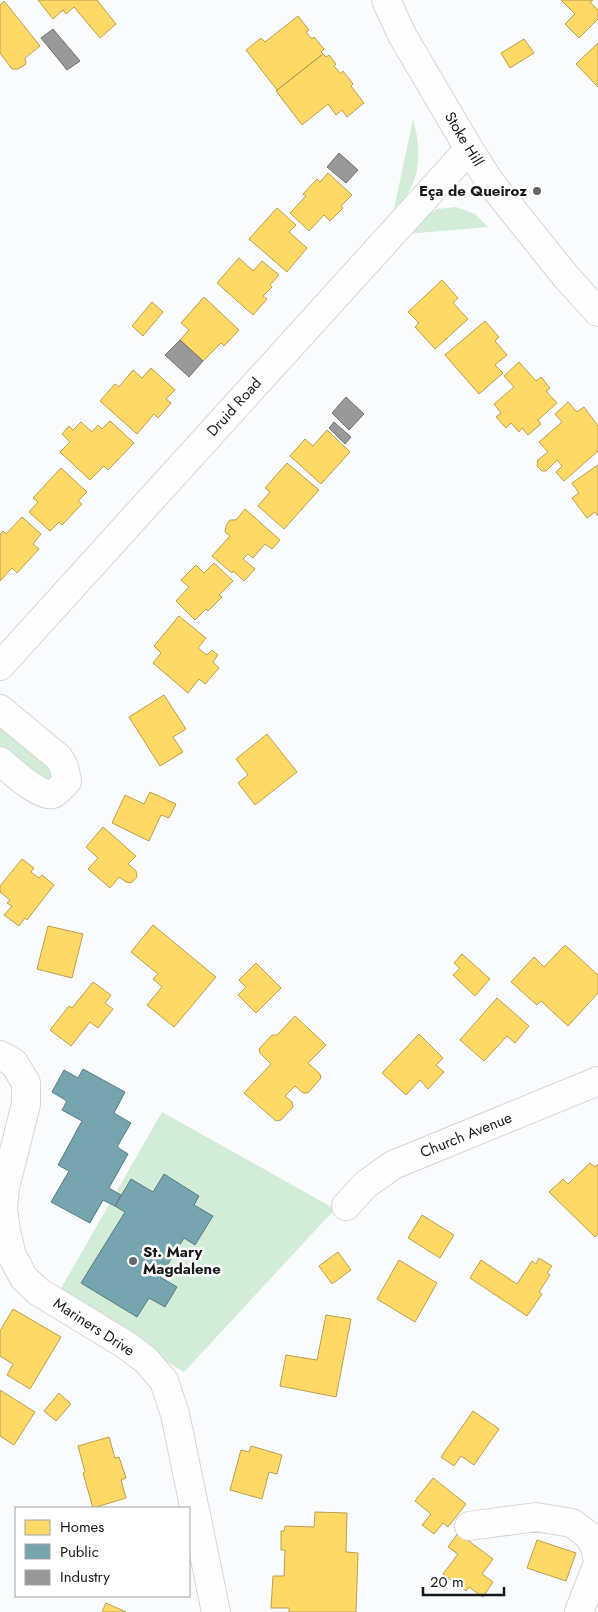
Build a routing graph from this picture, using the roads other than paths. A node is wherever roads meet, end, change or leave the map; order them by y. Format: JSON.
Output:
{"nodes":[{"id":1,"x":386,"y":0,"type":"edge"},
{"id":2,"x":468,"y":149,"type":"junction"},
{"id":3,"x":598,"y":312,"type":"edge"},
{"id":4,"x":0,"y":666,"type":"edge"},
{"id":5,"x":0,"y":709,"type":"edge"},
{"id":6,"x":0,"y":761,"type":"edge"},
{"id":7,"x":0,"y":1055,"type":"edge"},
{"id":8,"x":598,"y":1081,"type":"edge"},
{"id":9,"x":346,"y":1206,"type":"dead end"},
{"id":10,"x":469,"y":1526,"type":"dead end"},
{"id":11,"x":598,"y":1562,"type":"edge"},
{"id":12,"x":216,"y":1612,"type":"edge"},
{"id":13,"x":579,"y":1612,"type":"edge"}],
"edges":[{"from":1,"to":2,"type":"street","name":"Stoke Hill"},
{"from":2,"to":3,"type":"street","name":"Stoke Hill"},
{"from":2,"to":4,"type":"street","name":"Druid Road"},
{"from":5,"to":6,"type":"street"},
{"from":7,"to":12,"type":"street","name":"Mariners Drive"},
{"from":8,"to":9,"type":"street","name":"Church Avenue"},
{"from":10,"to":11,"type":"street"},
{"from":11,"to":13,"type":"street"}]}
